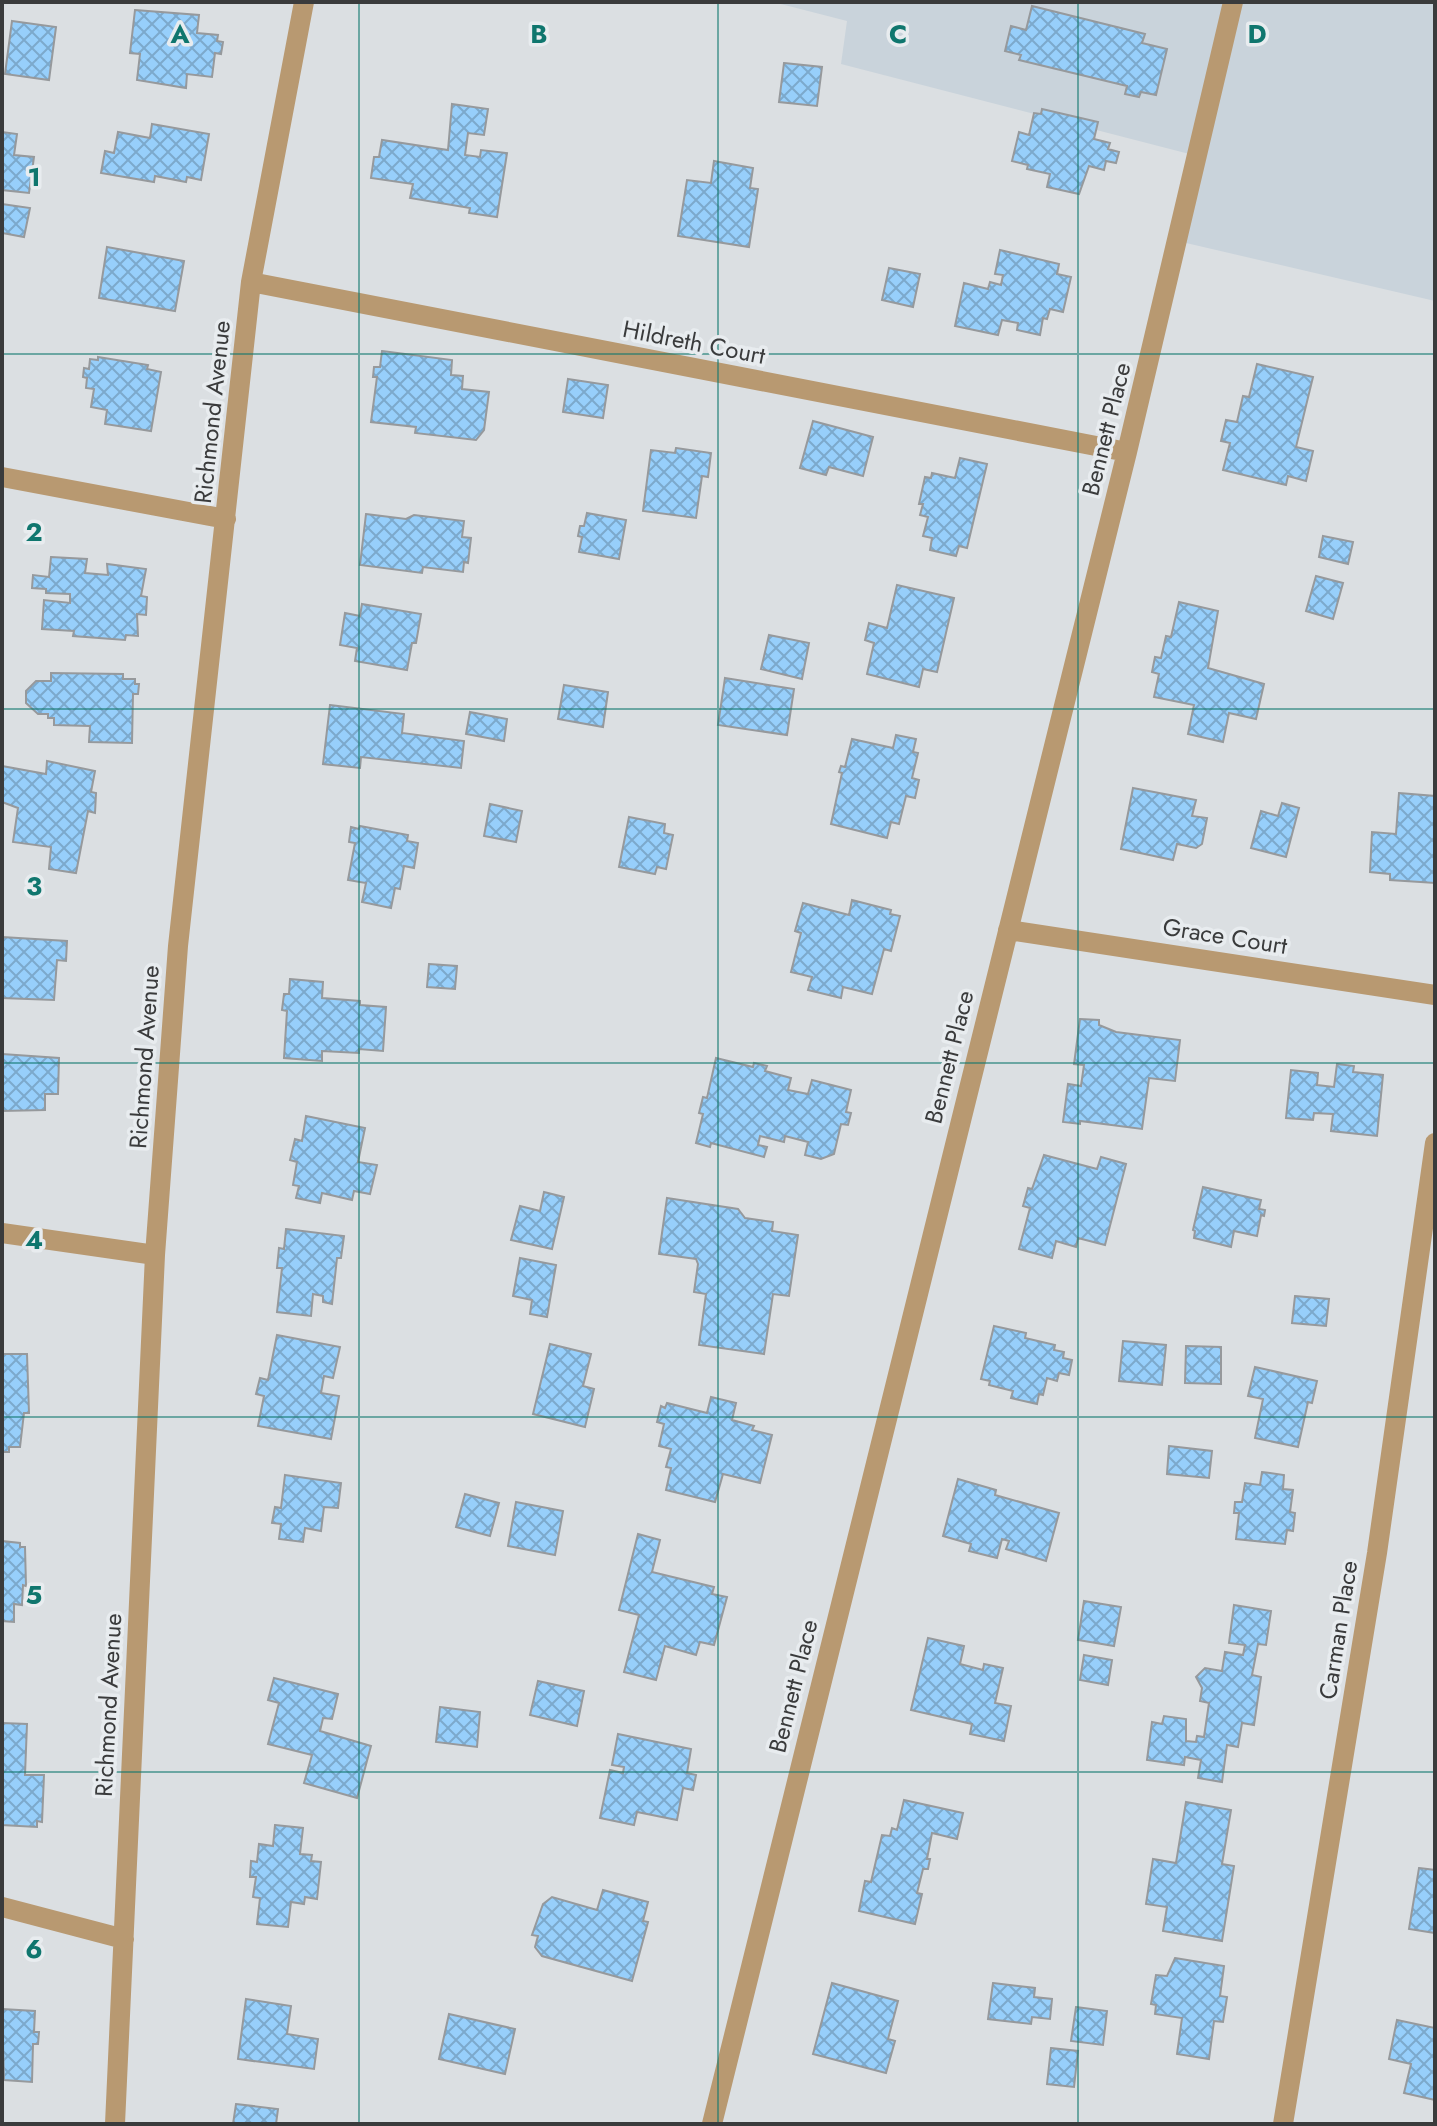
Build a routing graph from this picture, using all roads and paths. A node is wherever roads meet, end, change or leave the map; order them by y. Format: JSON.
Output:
{"nodes":[{"id":1,"x":304,"y":2,"type":"edge"},
{"id":2,"x":1233,"y":2,"type":"edge"},
{"id":3,"x":251,"y":282,"type":"junction"},
{"id":4,"x":1127,"y":452,"type":"junction"},
{"id":5,"x":2,"y":477,"type":"edge"},
{"id":6,"x":226,"y":519,"type":"junction"},
{"id":7,"x":1008,"y":930,"type":"junction"},
{"id":8,"x":1435,"y":995,"type":"edge"},
{"id":9,"x":1435,"y":1143,"type":"edge"},
{"id":10,"x":2,"y":1233,"type":"edge"},
{"id":11,"x":155,"y":1255,"type":"junction"},
{"id":12,"x":2,"y":1907,"type":"edge"},
{"id":13,"x":124,"y":1939,"type":"junction"},
{"id":14,"x":115,"y":2124,"type":"edge"},
{"id":15,"x":712,"y":2124,"type":"edge"},
{"id":16,"x":1283,"y":2124,"type":"edge"}],
"edges":[{"from":1,"to":3,"type":"street","name":"Richmond Avenue"},
{"from":2,"to":4,"type":"street","name":"Bennett Place"},
{"from":3,"to":4,"type":"street","name":"Hildreth Court"},
{"from":3,"to":6,"type":"street","name":"Richmond Avenue"},
{"from":4,"to":7,"type":"street","name":"Bennett Place"},
{"from":5,"to":6,"type":"street"},
{"from":6,"to":11,"type":"street","name":"Richmond Avenue"},
{"from":7,"to":8,"type":"street","name":"Grace Court"},
{"from":7,"to":15,"type":"street","name":"Bennett Place"},
{"from":9,"to":16,"type":"street","name":"Carman Place"},
{"from":10,"to":11,"type":"street"},
{"from":11,"to":13,"type":"street","name":"Richmond Avenue"},
{"from":12,"to":13,"type":"street"},
{"from":13,"to":14,"type":"street","name":"Richmond Avenue"}]}
